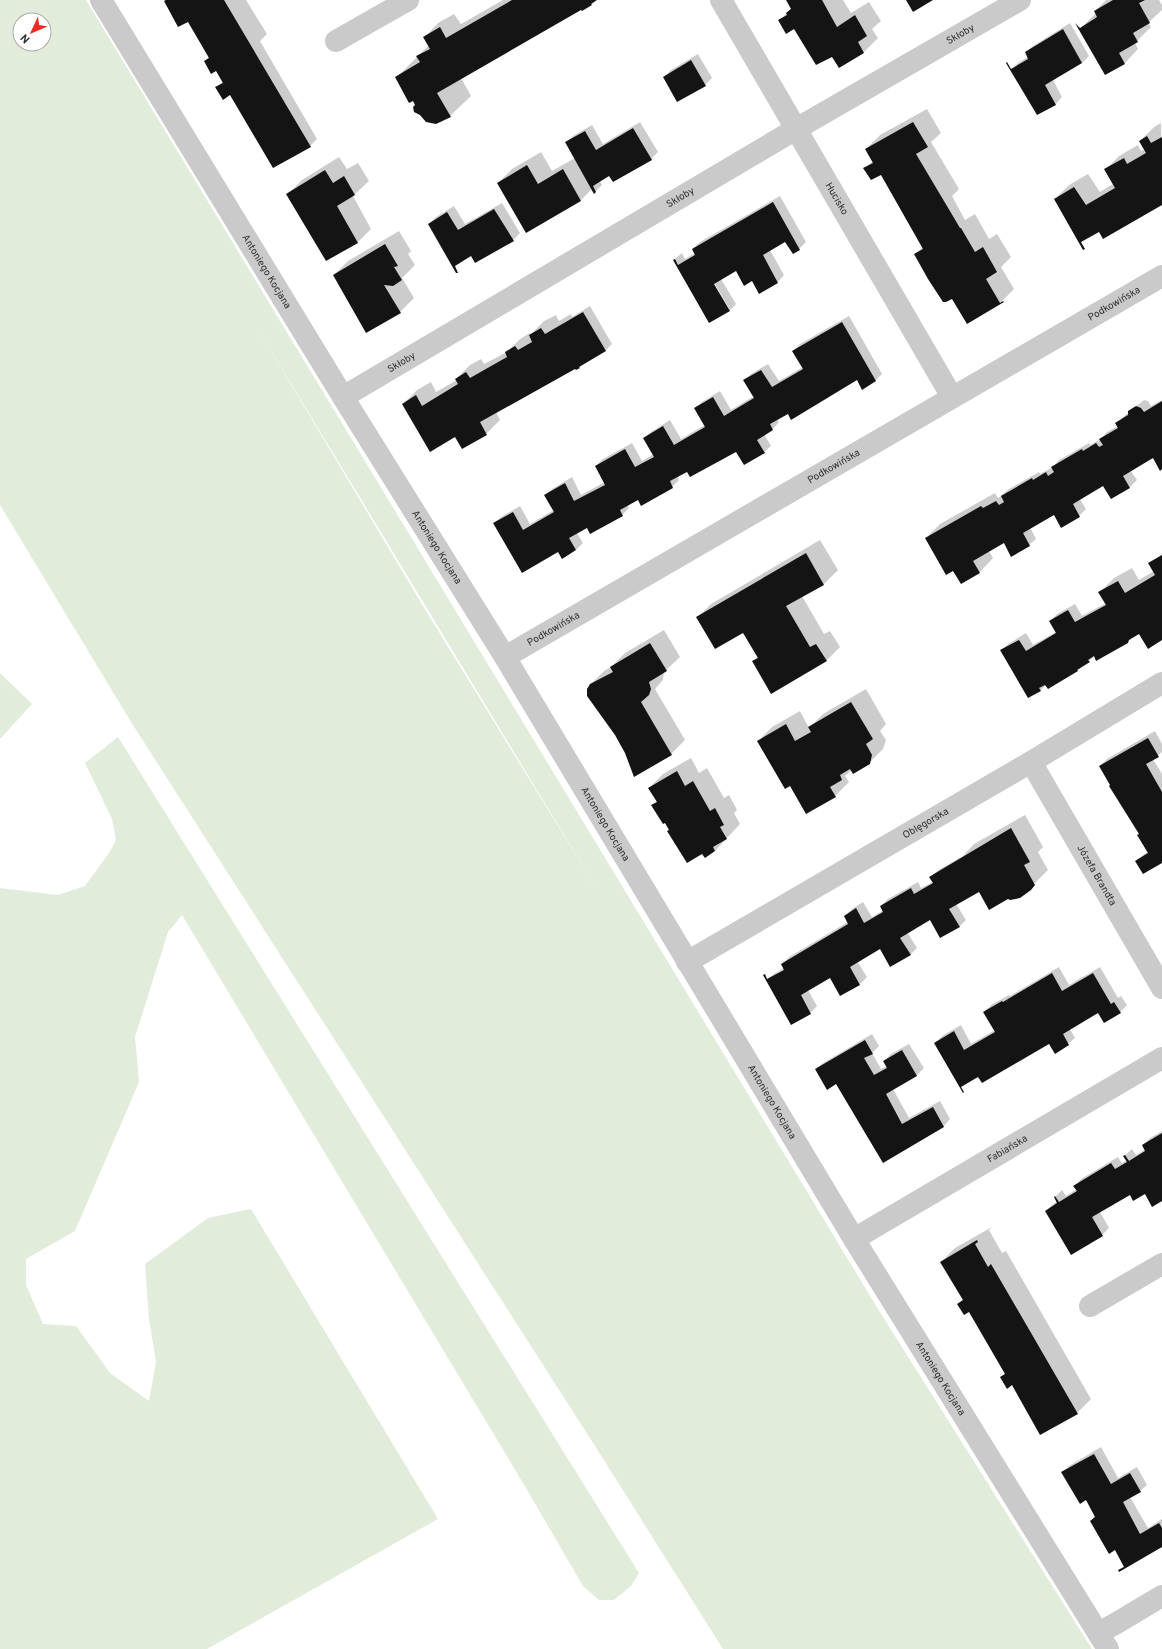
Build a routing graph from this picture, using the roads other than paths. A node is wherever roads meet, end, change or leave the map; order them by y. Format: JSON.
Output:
{"nodes":[{"id":1,"x":101,"y":0,"type":"edge"},
{"id":2,"x":408,"y":0,"type":"edge"},
{"id":3,"x":721,"y":0,"type":"edge"},
{"id":4,"x":1020,"y":0,"type":"edge"},
{"id":5,"x":336,"y":40,"type":"dead end"},
{"id":6,"x":796,"y":129,"type":"junction"},
{"id":7,"x":1162,"y":276,"type":"edge"},
{"id":8,"x":343,"y":397,"type":"junction"},
{"id":9,"x":952,"y":397,"type":"junction"},
{"id":10,"x":505,"y":657,"type":"junction"},
{"id":11,"x":1162,"y":683,"type":"edge"},
{"id":12,"x":1031,"y":762,"type":"junction"},
{"id":13,"x":687,"y":962,"type":"junction"},
{"id":14,"x":1162,"y":988,"type":"edge"},
{"id":15,"x":1162,"y":1058,"type":"edge"},
{"id":16,"x":854,"y":1240,"type":"junction"},
{"id":17,"x":1162,"y":1264,"type":"edge"},
{"id":18,"x":1090,"y":1306,"type":"dead end"},
{"id":19,"x":1162,"y":1596,"type":"edge"},
{"id":20,"x":1103,"y":1641,"type":"edge"}],
"edges":[{"from":1,"to":8,"type":"street","name":"Antoniego Kocjana"},
{"from":2,"to":5,"type":"street"},
{"from":3,"to":6,"type":"street","name":"Hucisko"},
{"from":4,"to":6,"type":"street","name":"Skłoby"},
{"from":6,"to":8,"type":"street","name":"Skłoby"},
{"from":6,"to":9,"type":"street","name":"Hucisko"},
{"from":7,"to":9,"type":"street","name":"Podkowińska"},
{"from":8,"to":10,"type":"street","name":"Antoniego Kocjana"},
{"from":9,"to":10,"type":"street","name":"Podkowińska"},
{"from":10,"to":13,"type":"street","name":"Antoniego Kocjana"},
{"from":11,"to":12,"type":"street","name":"Oblęgorska"},
{"from":12,"to":13,"type":"street","name":"Oblęgorska"},
{"from":12,"to":14,"type":"street","name":"Józefa Brandta"},
{"from":13,"to":16,"type":"street","name":"Antoniego Kocjana"},
{"from":15,"to":16,"type":"street","name":"Fabiańska"},
{"from":16,"to":20,"type":"street","name":"Antoniego Kocjana"},
{"from":17,"to":18,"type":"street"},
{"from":19,"to":20,"type":"street"}]}
